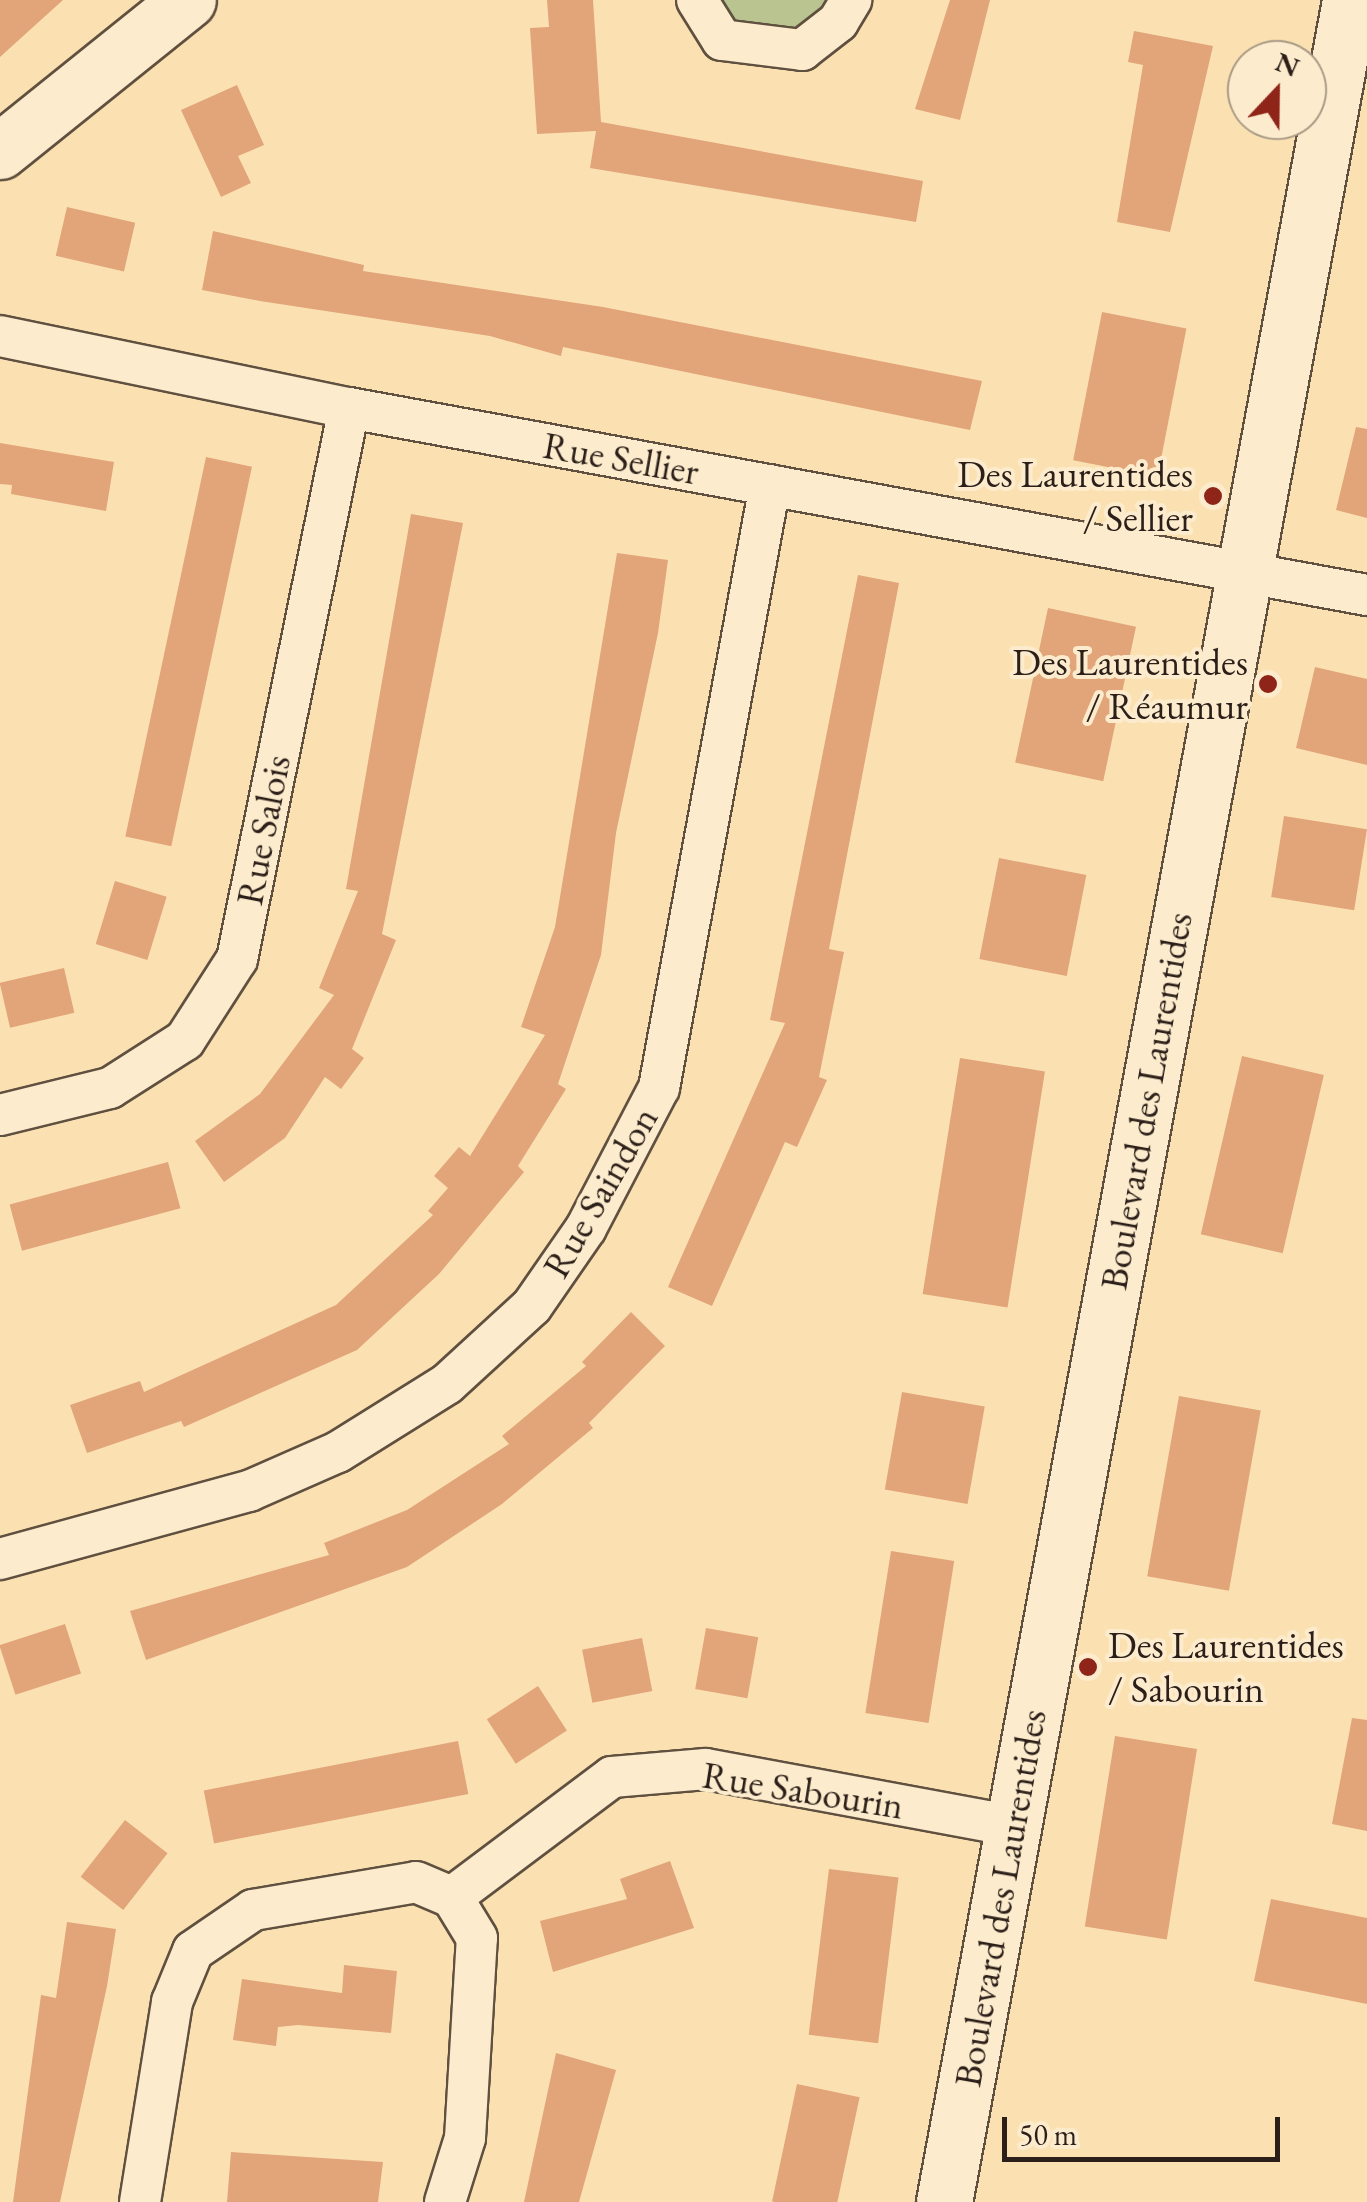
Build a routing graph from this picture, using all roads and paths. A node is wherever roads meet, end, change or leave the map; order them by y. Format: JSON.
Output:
{"nodes":[{"id":1,"x":188,"y":0,"type":"edge"},
{"id":2,"x":698,"y":0,"type":"edge"},
{"id":3,"x":851,"y":0,"type":"edge"},
{"id":4,"x":1350,"y":0,"type":"edge"},
{"id":5,"x":0,"y":151,"type":"edge"},
{"id":6,"x":0,"y":336,"type":"edge"},
{"id":7,"x":349,"y":408,"type":"junction"},
{"id":8,"x":770,"y":485,"type":"junction"},
{"id":9,"x":1242,"y":575,"type":"junction"},
{"id":10,"x":1367,"y":594,"type":"edge"},
{"id":11,"x":0,"y":1115,"type":"edge"},
{"id":12,"x":0,"y":1559,"type":"edge"},
{"id":13,"x":1013,"y":1826,"type":"junction"},
{"id":14,"x":452,"y":1897,"type":"junction"},
{"id":15,"x":140,"y":2202,"type":"edge"},
{"id":16,"x":445,"y":2202,"type":"edge"},
{"id":17,"x":944,"y":2202,"type":"edge"}],
"edges":[{"from":1,"to":5,"type":"street"},
{"from":2,"to":3,"type":"street"},
{"from":4,"to":9,"type":"street","name":"Boulevard des Laurentides"},
{"from":6,"to":7,"type":"street","name":"Rue Sellier"},
{"from":7,"to":8,"type":"street","name":"Rue Sellier"},
{"from":7,"to":11,"type":"street","name":"Rue Salois"},
{"from":8,"to":9,"type":"street","name":"Rue Sellier"},
{"from":8,"to":12,"type":"street","name":"Rue Saindon"},
{"from":9,"to":10,"type":"street","name":"Rue Sellier"},
{"from":9,"to":13,"type":"street","name":"Boulevard des Laurentides"},
{"from":13,"to":14,"type":"street","name":"Rue Sabourin"},
{"from":13,"to":17,"type":"street","name":"Boulevard des Laurentides"},
{"from":14,"to":15,"type":"street"},
{"from":14,"to":16,"type":"street"}]}
